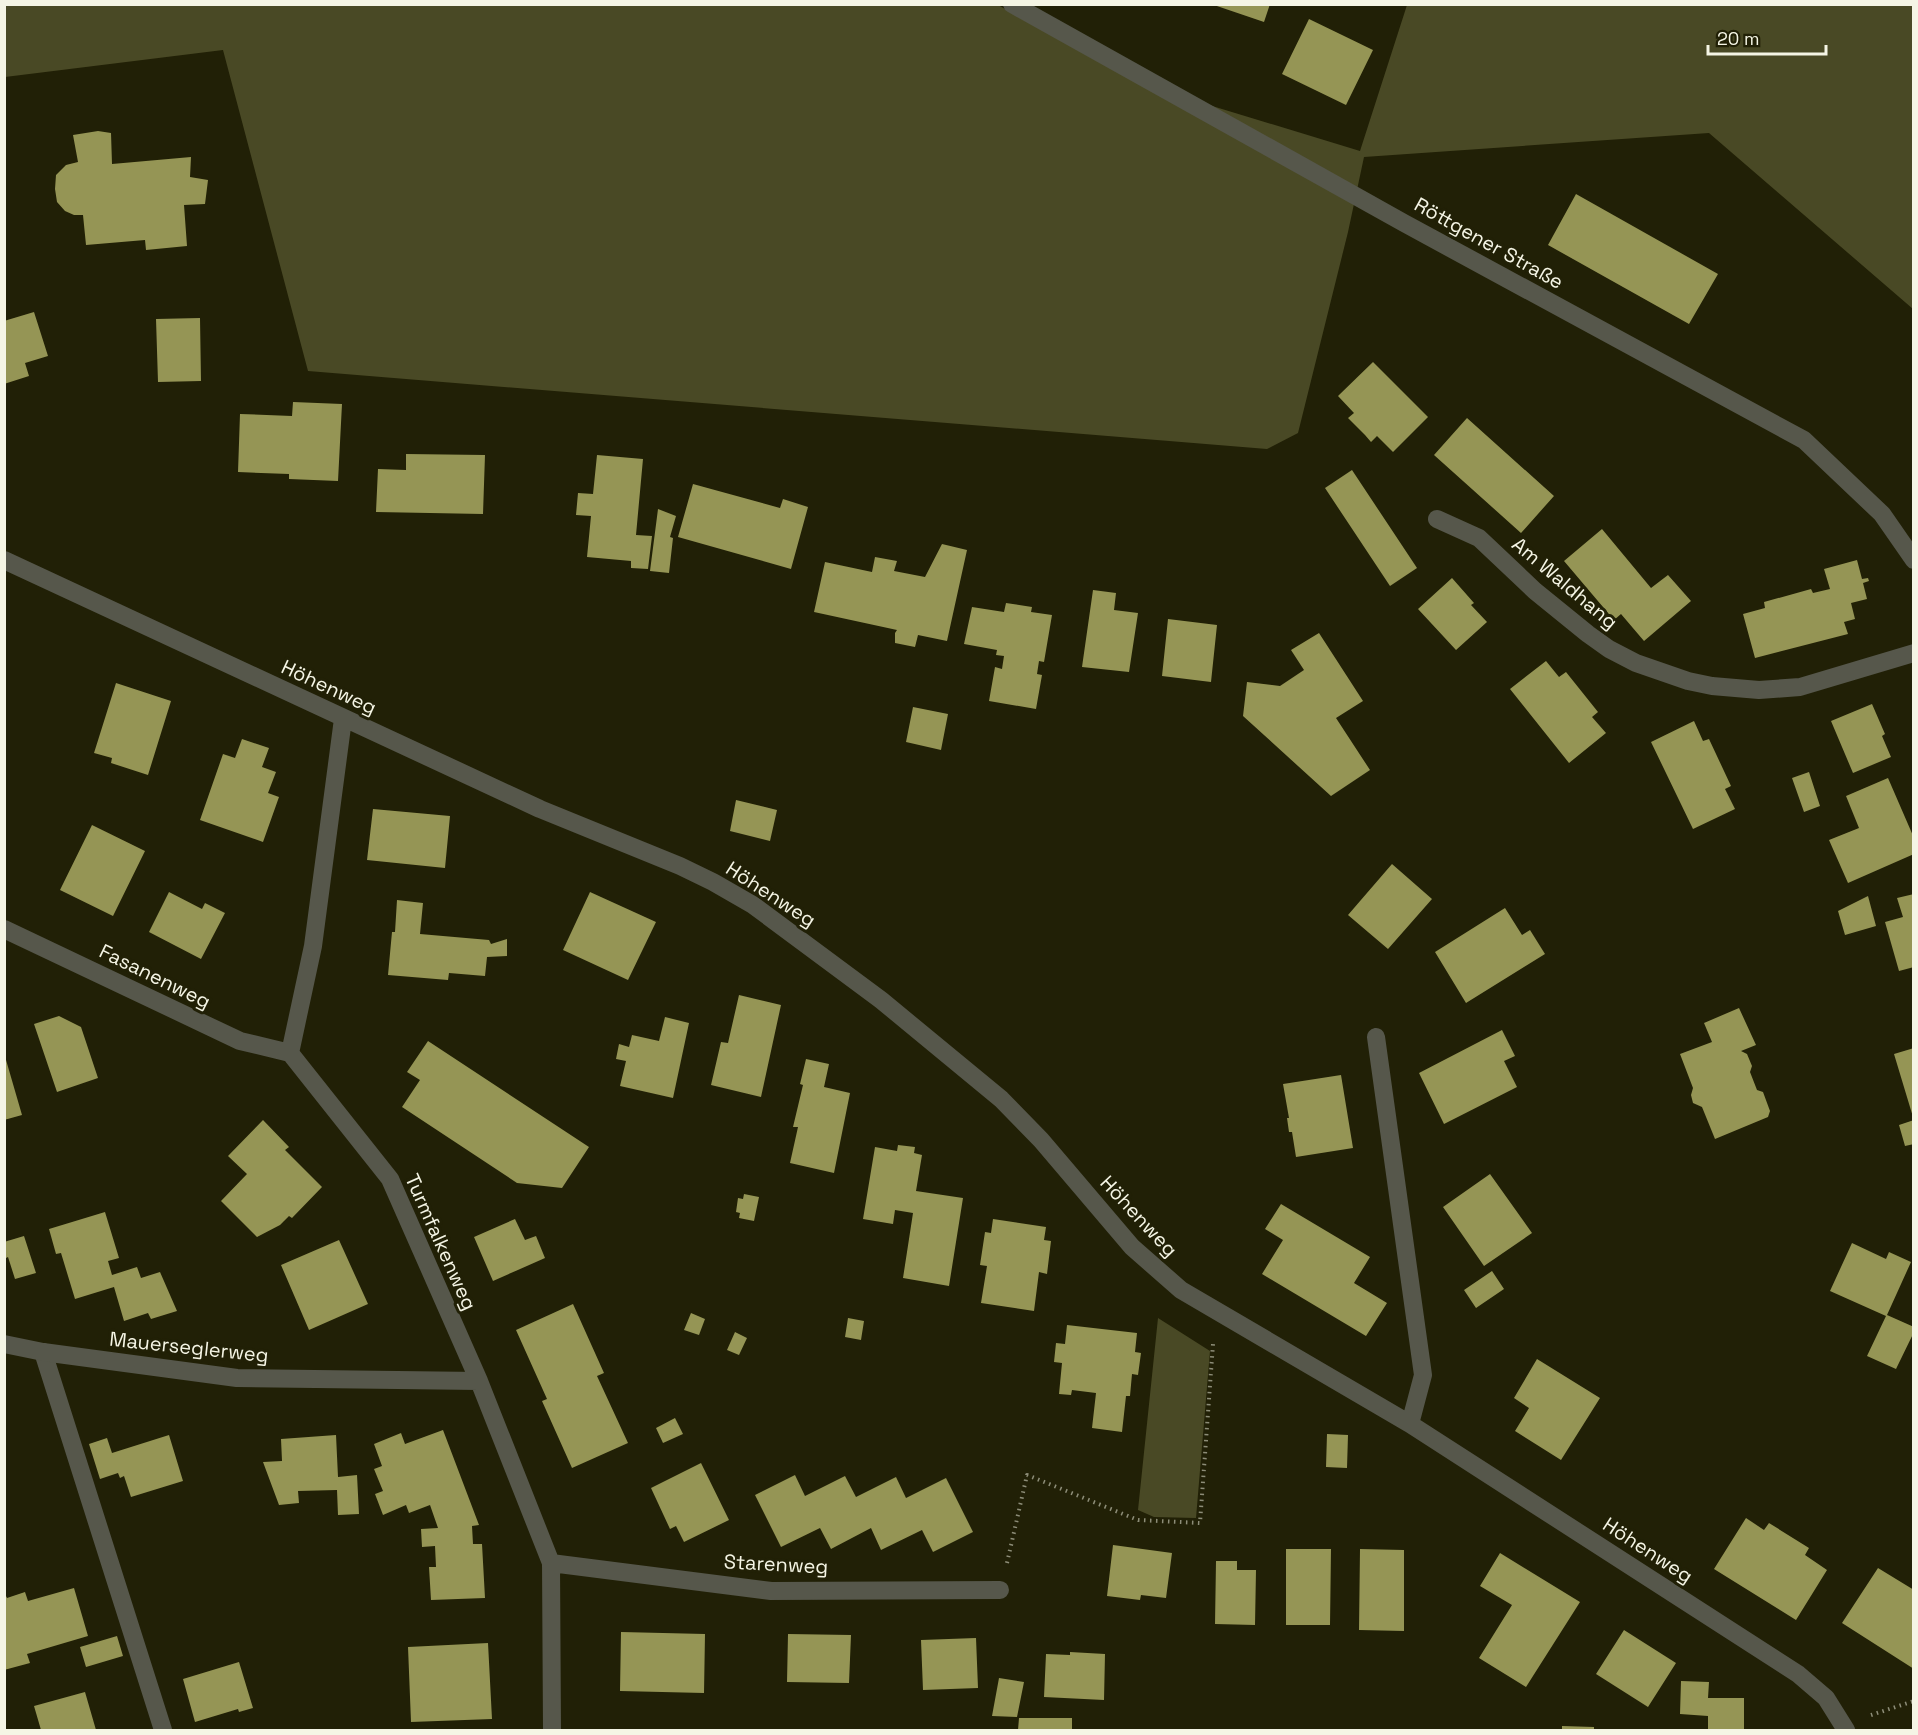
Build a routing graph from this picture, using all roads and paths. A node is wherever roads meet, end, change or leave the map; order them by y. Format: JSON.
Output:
{"nodes":[{"id":1,"x":1012,"y":4,"type":"edge"},
{"id":2,"x":1437,"y":519,"type":"dead end"},
{"id":3,"x":4,"y":560,"type":"edge"},
{"id":4,"x":1914,"y":560,"type":"edge"},
{"id":5,"x":1914,"y":653,"type":"edge"},
{"id":6,"x":343,"y":719,"type":"junction"},
{"id":7,"x":4,"y":929,"type":"edge"},
{"id":8,"x":1376,"y":1037,"type":"dead end"},
{"id":9,"x":290,"y":1053,"type":"junction"},
{"id":10,"x":1215,"y":1311,"type":"junction"},
{"id":11,"x":4,"y":1344,"type":"edge"},
{"id":12,"x":43,"y":1352,"type":"junction"},
{"id":13,"x":479,"y":1381,"type":"junction"},
{"id":14,"x":1410,"y":1424,"type":"junction"},
{"id":15,"x":551,"y":1563,"type":"junction"},
{"id":16,"x":1000,"y":1590,"type":"joint"},
{"id":17,"x":1914,"y":1701,"type":"edge"},
{"id":18,"x":1844,"y":1727,"type":"edge"},
{"id":19,"x":163,"y":1731,"type":"edge"},
{"id":20,"x":552,"y":1731,"type":"edge"}],
"edges":[{"from":1,"to":4,"type":"street","name":"Röttgener Straße"},
{"from":2,"to":5,"type":"street","name":"Am Waldhang"},
{"from":3,"to":6,"type":"street","name":"Höhenweg"},
{"from":6,"to":9,"type":"street"},
{"from":6,"to":10,"type":"street","name":"Höhenweg"},
{"from":7,"to":9,"type":"street","name":"Fasanenweg"},
{"from":8,"to":14,"type":"street"},
{"from":9,"to":13,"type":"street","name":"Turmfalkenweg"},
{"from":10,"to":14,"type":"street","name":"Höhenweg"},
{"from":10,"to":16,"type":"path"},
{"from":11,"to":12,"type":"street","name":"Mauerseglerweg"},
{"from":12,"to":13,"type":"street","name":"Mauerseglerweg"},
{"from":12,"to":19,"type":"street"},
{"from":13,"to":15,"type":"street","name":"Turmfalkenweg"},
{"from":14,"to":18,"type":"street","name":"Höhenweg"},
{"from":15,"to":16,"type":"street","name":"Starenweg"},
{"from":15,"to":20,"type":"street","name":"Turmfalkenweg"},
{"from":17,"to":18,"type":"path"}]}
